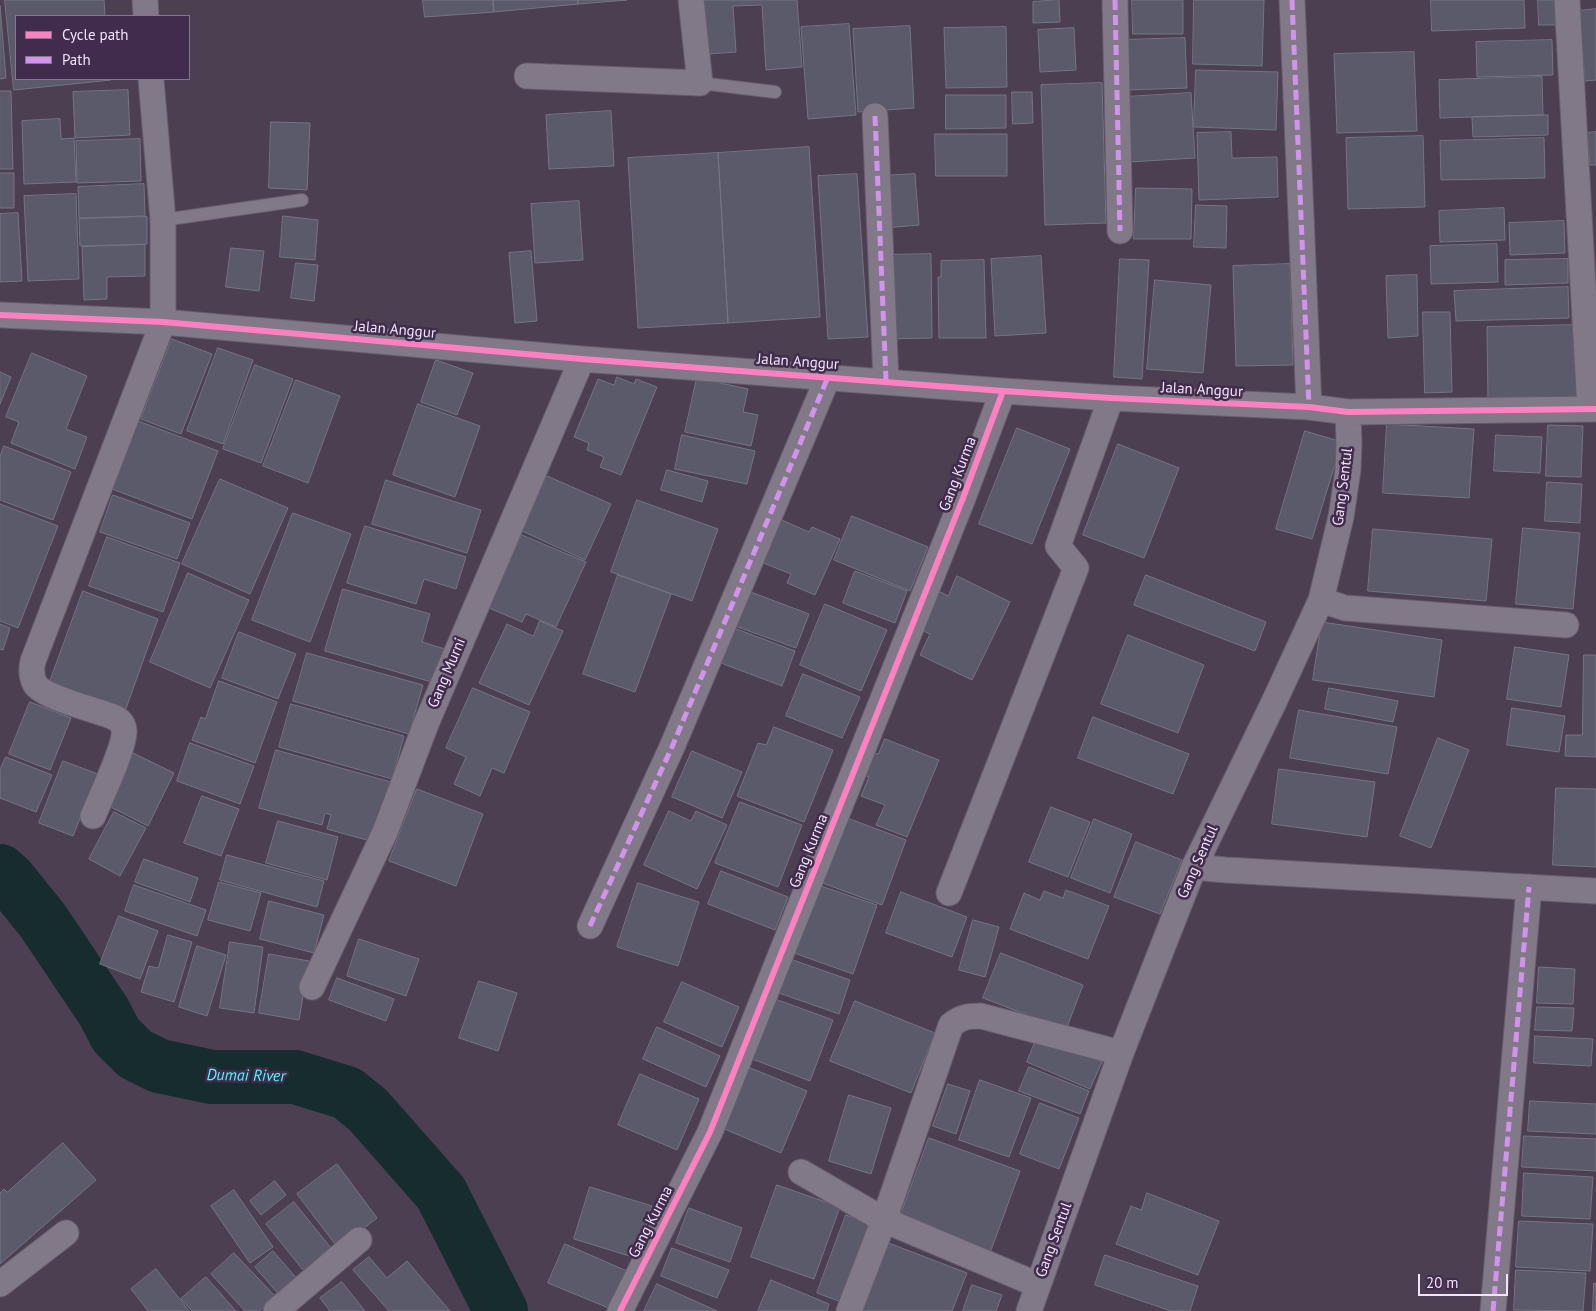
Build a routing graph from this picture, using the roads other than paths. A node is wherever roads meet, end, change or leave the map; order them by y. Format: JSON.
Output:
{"nodes":[{"id":1,"x":145,"y":0,"type":"edge"},
{"id":2,"x":690,"y":0,"type":"edge"},
{"id":3,"x":1115,"y":0,"type":"edge"},
{"id":4,"x":1292,"y":0,"type":"edge"},
{"id":5,"x":1573,"y":1,"type":"edge"},
{"id":6,"x":146,"y":15,"type":"edge"},
{"id":7,"x":527,"y":76,"type":"dead end"},
{"id":8,"x":151,"y":80,"type":"edge"},
{"id":9,"x":700,"y":83,"type":"junction"},
{"id":10,"x":776,"y":92,"type":"dead end"},
{"id":11,"x":874,"y":116,"type":"dead end"},
{"id":12,"x":302,"y":200,"type":"dead end"},
{"id":13,"x":163,"y":220,"type":"junction"},
{"id":14,"x":1120,"y":231,"type":"dead end"},
{"id":15,"x":0,"y":315,"type":"edge"},
{"id":16,"x":163,"y":322,"type":"junction"},
{"id":17,"x":582,"y":359,"type":"junction"},
{"id":18,"x":828,"y":377,"type":"junction"},
{"id":19,"x":886,"y":381,"type":"junction"},
{"id":20,"x":1003,"y":391,"type":"junction"},
{"id":21,"x":1111,"y":398,"type":"junction"},
{"id":22,"x":1309,"y":407,"type":"junction"},
{"id":23,"x":1593,"y":409,"type":"edge"},
{"id":24,"x":1348,"y":412,"type":"junction"},
{"id":25,"x":1321,"y":600,"type":"junction"},
{"id":26,"x":1566,"y":625,"type":"dead end"},
{"id":27,"x":94,"y":816,"type":"dead end"},
{"id":28,"x":1194,"y":867,"type":"junction"},
{"id":29,"x":1528,"y":887,"type":"junction"},
{"id":30,"x":1596,"y":891,"type":"edge"},
{"id":31,"x":949,"y":893,"type":"dead end"},
{"id":32,"x":590,"y":926,"type":"dead end"},
{"id":33,"x":312,"y":987,"type":"dead end"},
{"id":34,"x":1121,"y":1053,"type":"junction"},
{"id":35,"x":801,"y":1172,"type":"dead end"},
{"id":36,"x":884,"y":1220,"type":"junction"},
{"id":37,"x":66,"y":1233,"type":"dead end"},
{"id":38,"x":359,"y":1240,"type":"dead end"},
{"id":39,"x":0,"y":1284,"type":"edge"},
{"id":40,"x":1038,"y":1284,"type":"junction"},
{"id":41,"x":276,"y":1311,"type":"edge"},
{"id":42,"x":620,"y":1311,"type":"edge"},
{"id":43,"x":849,"y":1311,"type":"edge"},
{"id":44,"x":1029,"y":1311,"type":"edge"},
{"id":45,"x":1493,"y":1311,"type":"edge"}],
"edges":[{"from":1,"to":6,"type":"street"},
{"from":2,"to":9,"type":"street"},
{"from":3,"to":14,"type":"street"},
{"from":4,"to":22,"type":"street"},
{"from":5,"to":23,"type":"street"},
{"from":7,"to":9,"type":"street"},
{"from":8,"to":13,"type":"street"},
{"from":9,"to":10,"type":"lane"},
{"from":11,"to":19,"type":"street"},
{"from":12,"to":13,"type":"lane"},
{"from":13,"to":16,"type":"street"},
{"from":15,"to":16,"type":"street","name":"Jalan Anggur"},
{"from":16,"to":17,"type":"street","name":"Jalan Anggur"},
{"from":16,"to":27,"type":"street"},
{"from":17,"to":18,"type":"street","name":"Jalan Anggur"},
{"from":17,"to":33,"type":"street","name":"Gang Murni"},
{"from":18,"to":19,"type":"street","name":"Jalan Anggur"},
{"from":18,"to":32,"type":"street"},
{"from":19,"to":20,"type":"street","name":"Jalan Anggur"},
{"from":20,"to":21,"type":"street","name":"Jalan Anggur"},
{"from":20,"to":42,"type":"street","name":"Gang Kurma"},
{"from":21,"to":22,"type":"street","name":"Jalan Anggur"},
{"from":21,"to":31,"type":"street"},
{"from":22,"to":24,"type":"street","name":"Jalan Anggur"},
{"from":23,"to":24,"type":"street","name":"Jalan Anggur"},
{"from":24,"to":25,"type":"street","name":"Gang Sentul"},
{"from":25,"to":26,"type":"street"},
{"from":25,"to":28,"type":"street","name":"Gang Sentul"},
{"from":28,"to":29,"type":"street"},
{"from":28,"to":34,"type":"street","name":"Gang Sentul"},
{"from":29,"to":30,"type":"street"},
{"from":29,"to":45,"type":"street"},
{"from":34,"to":36,"type":"street"},
{"from":34,"to":40,"type":"street","name":"Gang Sentul"},
{"from":35,"to":36,"type":"street"},
{"from":36,"to":40,"type":"street"},
{"from":36,"to":43,"type":"street"},
{"from":37,"to":39,"type":"street"},
{"from":38,"to":41,"type":"street"},
{"from":40,"to":44,"type":"street","name":"Gang Sentul"}]}
